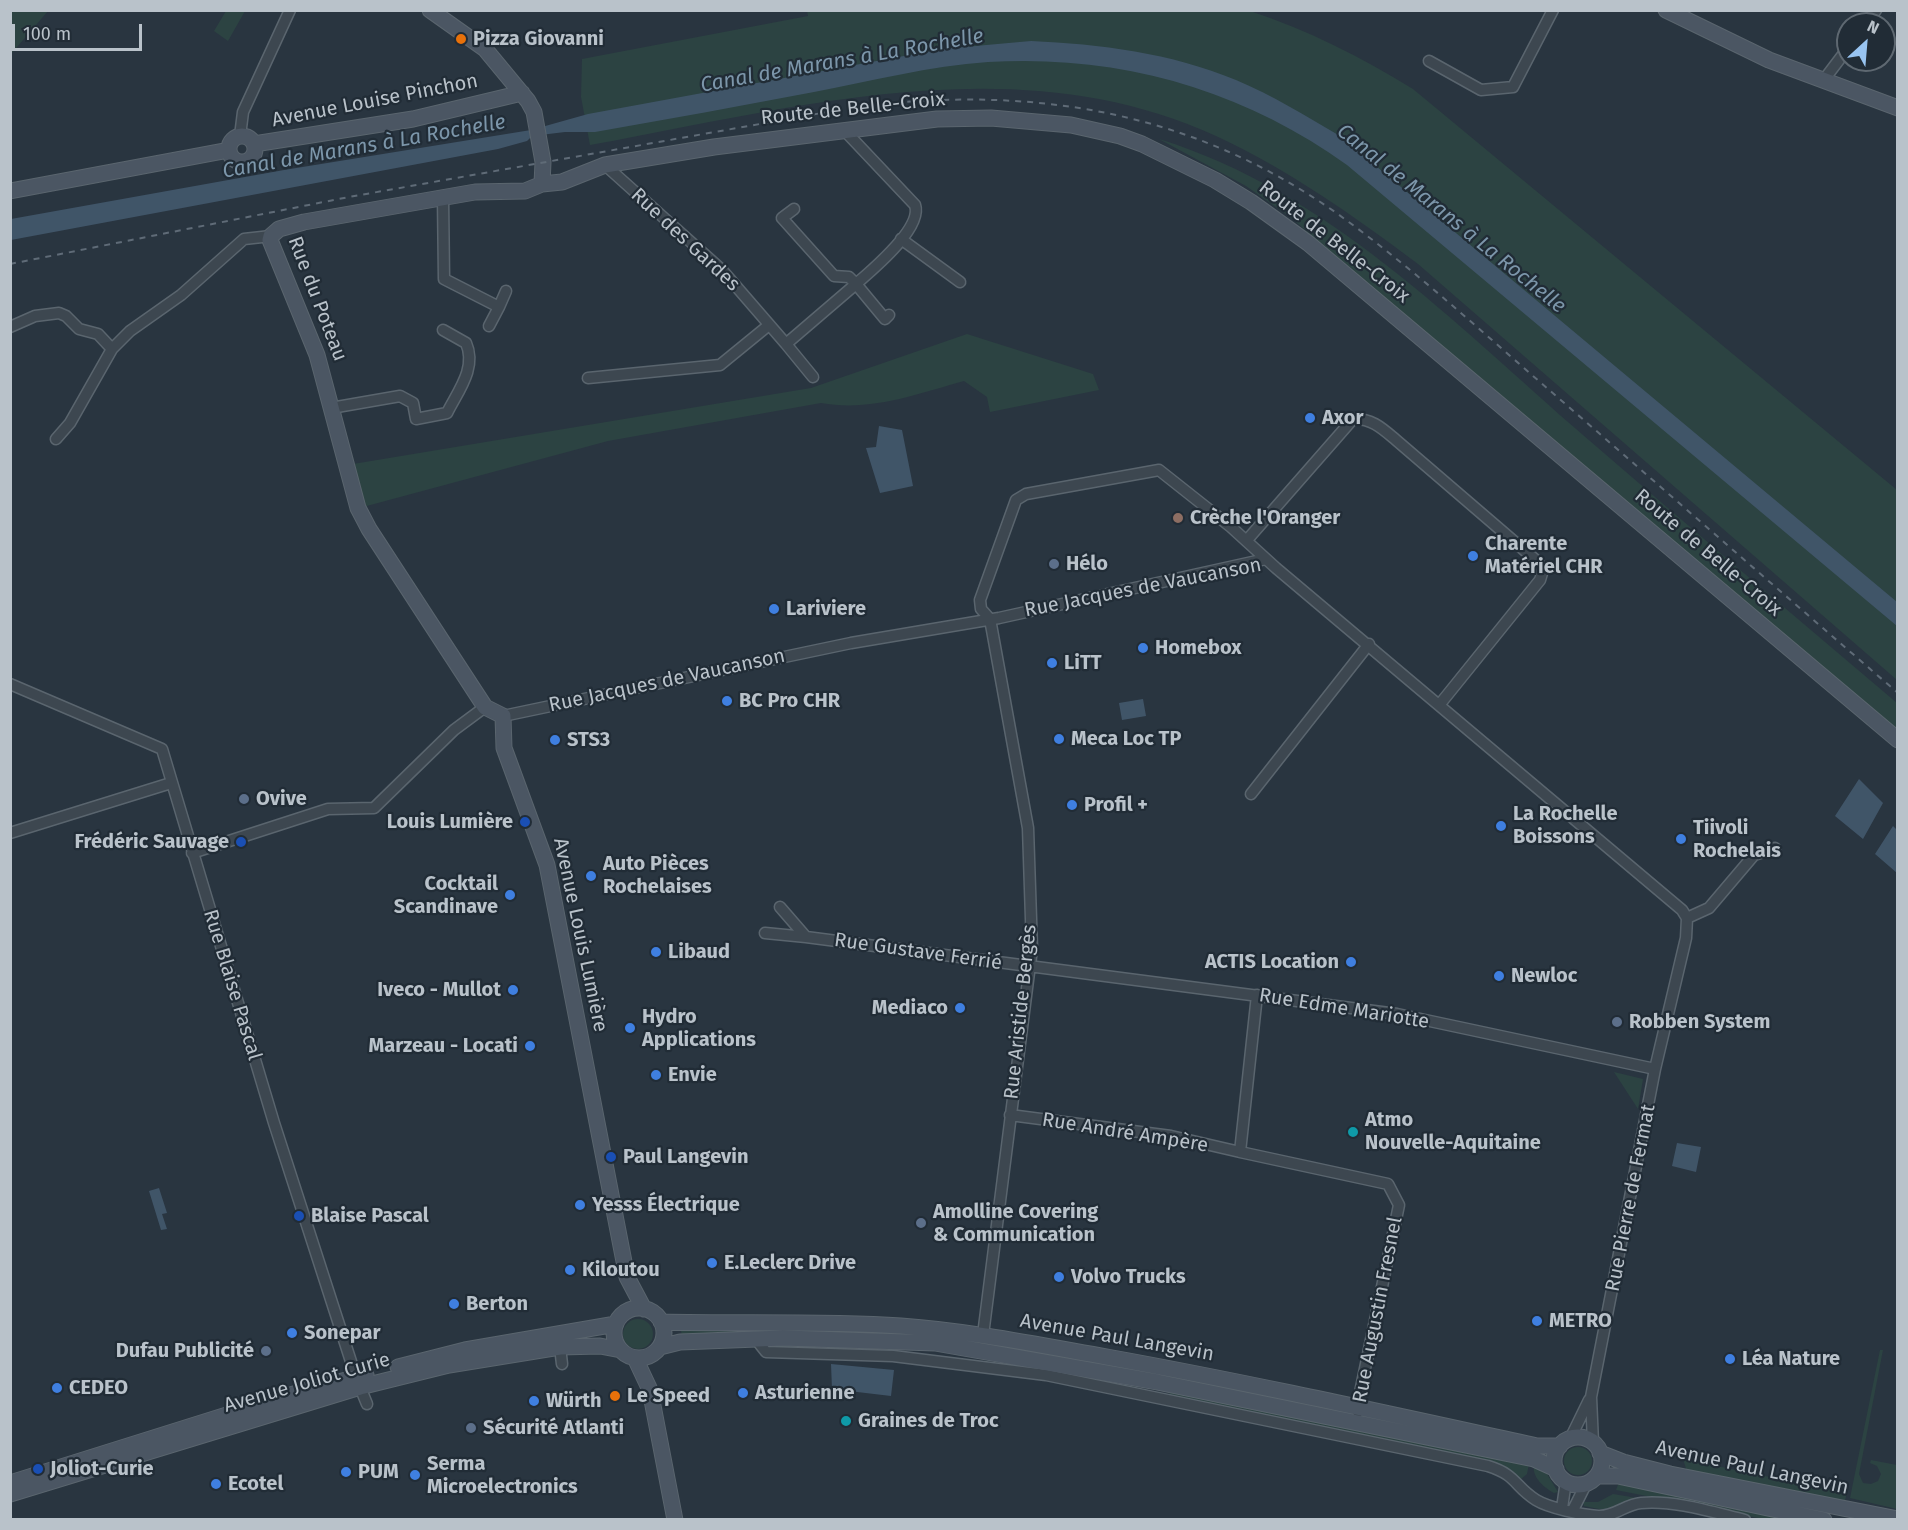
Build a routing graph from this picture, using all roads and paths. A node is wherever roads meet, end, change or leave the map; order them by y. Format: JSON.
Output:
{"nodes":[{"id":1,"x":290,"y":10,"type":"edge"},
{"id":2,"x":430,"y":10,"type":"edge"},
{"id":3,"x":1554,"y":10,"type":"edge"},
{"id":4,"x":1666,"y":10,"type":"edge"},
{"id":5,"x":1429,"y":61,"type":"dead end"},
{"id":6,"x":1836,"y":64,"type":"edge"},
{"id":7,"x":509,"y":76,"type":"junction"},
{"id":8,"x":1823,"y":81,"type":"junction"},
{"id":9,"x":522,"y":93,"type":"junction"},
{"id":10,"x":504,"y":97,"type":"junction"},
{"id":11,"x":1898,"y":108,"type":"edge"},
{"id":12,"x":844,"y":131,"type":"junction"},
{"id":13,"x":247,"y":140,"type":"junction"},
{"id":14,"x":229,"y":150,"type":"junction"},
{"id":15,"x":605,"y":165,"type":"junction"},
{"id":16,"x":542,"y":184,"type":"junction"},
{"id":17,"x":10,"y":191,"type":"edge"},
{"id":18,"x":443,"y":197,"type":"junction"},
{"id":19,"x":794,"y":209,"type":"dead end"},
{"id":20,"x":271,"y":236,"type":"junction"},
{"id":21,"x":902,"y":238,"type":"junction"},
{"id":22,"x":960,"y":282,"type":"dead end"},
{"id":23,"x":856,"y":284,"type":"junction"},
{"id":24,"x":506,"y":291,"type":"dead end"},
{"id":25,"x":499,"y":307,"type":"junction"},
{"id":26,"x":890,"y":315,"type":"dead end"},
{"id":27,"x":769,"y":325,"type":"junction"},
{"id":28,"x":489,"y":326,"type":"dead end"},
{"id":29,"x":10,"y":327,"type":"edge"},
{"id":30,"x":443,"y":330,"type":"dead end"},
{"id":31,"x":786,"y":344,"type":"junction"},
{"id":32,"x":112,"y":349,"type":"junction"},
{"id":33,"x":813,"y":377,"type":"dead end"},
{"id":34,"x":588,"y":378,"type":"dead end"},
{"id":35,"x":331,"y":408,"type":"junction"},
{"id":36,"x":56,"y":439,"type":"dead end"},
{"id":37,"x":1247,"y":540,"type":"junction"},
{"id":38,"x":1266,"y":559,"type":"junction"},
{"id":39,"x":990,"y":619,"type":"junction"},
{"id":40,"x":1369,"y":644,"type":"junction"},
{"id":41,"x":10,"y":684,"type":"edge"},
{"id":42,"x":1440,"y":704,"type":"junction"},
{"id":43,"x":485,"y":707,"type":"junction"},
{"id":44,"x":503,"y":716,"type":"junction"},
{"id":45,"x":1898,"y":740,"type":"edge"},
{"id":46,"x":171,"y":783,"type":"junction"},
{"id":47,"x":1251,"y":794,"type":"dead end"},
{"id":48,"x":10,"y":833,"type":"edge"},
{"id":49,"x":1775,"y":848,"type":"dead end"},
{"id":50,"x":192,"y":853,"type":"junction"},
{"id":51,"x":780,"y":907,"type":"dead end"},
{"id":52,"x":1686,"y":918,"type":"junction"},
{"id":53,"x":765,"y":933,"type":"dead end"},
{"id":54,"x":806,"y":937,"type":"junction"},
{"id":55,"x":1030,"y":967,"type":"junction"},
{"id":56,"x":1257,"y":995,"type":"junction"},
{"id":57,"x":1655,"y":1069,"type":"junction"},
{"id":58,"x":1010,"y":1115,"type":"junction"},
{"id":59,"x":1240,"y":1152,"type":"junction"},
{"id":60,"x":627,"y":1277,"type":"junction"},
{"id":61,"x":644,"y":1309,"type":"junction"},
{"id":62,"x":619,"y":1319,"type":"junction"},
{"id":63,"x":661,"y":1322,"type":"junction"},
{"id":64,"x":983,"y":1335,"type":"junction"},
{"id":65,"x":755,"y":1338,"type":"junction"},
{"id":66,"x":560,"y":1347,"type":"junction"},
{"id":67,"x":621,"y":1350,"type":"junction"},
{"id":68,"x":657,"y":1350,"type":"junction"},
{"id":69,"x":635,"y":1358,"type":"junction"},
{"id":70,"x":562,"y":1364,"type":"dead end"},
{"id":71,"x":1157,"y":1381,"type":"junction"},
{"id":72,"x":358,"y":1382,"type":"junction"},
{"id":73,"x":650,"y":1390,"type":"junction"},
{"id":74,"x":1591,"y":1397,"type":"junction"},
{"id":75,"x":367,"y":1404,"type":"dead end"},
{"id":76,"x":1357,"y":1407,"type":"junction"},
{"id":77,"x":1362,"y":1424,"type":"junction"},
{"id":78,"x":1565,"y":1442,"type":"junction"},
{"id":79,"x":1597,"y":1448,"type":"junction"},
{"id":80,"x":1556,"y":1469,"type":"junction"},
{"id":81,"x":1592,"y":1480,"type":"junction"},
{"id":82,"x":1566,"y":1481,"type":"junction"},
{"id":83,"x":10,"y":1483,"type":"edge"},
{"id":84,"x":10,"y":1494,"type":"edge"},
{"id":85,"x":1568,"y":1509,"type":"junction"},
{"id":86,"x":1898,"y":1519,"type":"edge"},
{"id":87,"x":675,"y":1520,"type":"edge"},
{"id":88,"x":1745,"y":1520,"type":"edge"},
{"id":89,"x":1824,"y":1520,"type":"edge"}],
"edges":[{"from":1,"to":13,"type":"street"},
{"from":2,"to":7,"type":"street"},
{"from":3,"to":5,"type":"street"},
{"from":4,"to":8,"type":"street"},
{"from":6,"to":8,"type":"street"},
{"from":7,"to":9,"type":"street"},
{"from":7,"to":10,"type":"street","name":"Avenue Louise Pinchon"},
{"from":8,"to":11,"type":"street"},
{"from":9,"to":10,"type":"street","name":"Avenue Louise Pinchon"},
{"from":9,"to":16,"type":"street"},
{"from":10,"to":13,"type":"street","name":"Avenue Louise Pinchon"},
{"from":12,"to":15,"type":"street","name":"Route de Belle-Croix"},
{"from":12,"to":21,"type":"street"},
{"from":12,"to":45,"type":"street","name":"Route de Belle-Croix"},
{"from":13,"to":14,"type":"street"},
{"from":13,"to":14,"type":"street"},
{"from":14,"to":17,"type":"street"},
{"from":15,"to":16,"type":"street","name":"Route de Belle-Croix"},
{"from":15,"to":27,"type":"street","name":"Rue des Gardes"},
{"from":16,"to":18,"type":"street","name":"Rue du Poteau"},
{"from":18,"to":20,"type":"street","name":"Rue du Poteau"},
{"from":18,"to":25,"type":"street"},
{"from":19,"to":23,"type":"street"},
{"from":20,"to":32,"type":"street"},
{"from":20,"to":35,"type":"street","name":"Rue du Poteau"},
{"from":21,"to":22,"type":"street"},
{"from":21,"to":23,"type":"street"},
{"from":23,"to":26,"type":"street"},
{"from":23,"to":31,"type":"street"},
{"from":24,"to":25,"type":"street"},
{"from":25,"to":28,"type":"street"},
{"from":27,"to":31,"type":"street","name":"Rue des Gardes"},
{"from":27,"to":34,"type":"street"},
{"from":29,"to":32,"type":"street"},
{"from":30,"to":35,"type":"street"},
{"from":31,"to":33,"type":"street","name":"Rue des Gardes"},
{"from":32,"to":36,"type":"street"},
{"from":35,"to":43,"type":"street","name":"Rue du Poteau"},
{"from":37,"to":38,"type":"street"},
{"from":37,"to":39,"type":"street","name":"Rue Aristide Bergès"},
{"from":37,"to":42,"type":"street"},
{"from":38,"to":39,"type":"street","name":"Rue Jacques de Vaucanson"},
{"from":38,"to":40,"type":"street","name":"Rue Jacques de Vaucanson"},
{"from":39,"to":44,"type":"street","name":"Rue Jacques de Vaucanson"},
{"from":39,"to":55,"type":"street","name":"Rue Aristide Bergès"},
{"from":40,"to":42,"type":"street","name":"Rue Jacques de Vaucanson"},
{"from":40,"to":47,"type":"street"},
{"from":41,"to":46,"type":"street","name":"Rue Blaise Pascal"},
{"from":42,"to":52,"type":"street","name":"Rue Jacques de Vaucanson"},
{"from":43,"to":44,"type":"street"},
{"from":43,"to":50,"type":"street"},
{"from":44,"to":60,"type":"street","name":"Avenue Louis Lumière"},
{"from":46,"to":48,"type":"street"},
{"from":46,"to":50,"type":"street","name":"Rue Blaise Pascal"},
{"from":49,"to":52,"type":"street"},
{"from":50,"to":72,"type":"street","name":"Rue Blaise Pascal"},
{"from":51,"to":54,"type":"street","name":"Rue Gustave Ferrié"},
{"from":52,"to":57,"type":"street"},
{"from":53,"to":54,"type":"street","name":"Rue Gustave Ferrié"},
{"from":54,"to":55,"type":"street","name":"Rue Gustave Ferrié"},
{"from":55,"to":56,"type":"street","name":"Rue Edme Mariotte"},
{"from":55,"to":58,"type":"street","name":"Rue Aristide Bergès"},
{"from":56,"to":57,"type":"street","name":"Rue Edme Mariotte"},
{"from":56,"to":59,"type":"street"},
{"from":57,"to":74,"type":"street","name":"Rue Pierre de Fermat"},
{"from":58,"to":59,"type":"street","name":"Rue André Ampère"},
{"from":58,"to":64,"type":"street","name":"Rue Aristide Bergès"},
{"from":59,"to":76,"type":"street","name":"Rue Augustin Fresnel"},
{"from":60,"to":61,"type":"street","name":"Avenue Louis Lumière"},
{"from":60,"to":62,"type":"street","name":"Avenue Louis Lumière"},
{"from":61,"to":62,"type":"street"},
{"from":61,"to":63,"type":"street"},
{"from":62,"to":67,"type":"street"},
{"from":62,"to":72,"type":"street","name":"Avenue Joliot Curie"},
{"from":63,"to":64,"type":"street","name":"Avenue Paul Langevin"},
{"from":63,"to":68,"type":"street"},
{"from":64,"to":71,"type":"street","name":"Avenue Paul Langevin"},
{"from":65,"to":68,"type":"street","name":"Avenue Paul Langevin"},
{"from":65,"to":71,"type":"street","name":"Avenue Paul Langevin"},
{"from":65,"to":71,"type":"street"},
{"from":66,"to":67,"type":"street","name":"Avenue Joliot Curie"},
{"from":66,"to":70,"type":"street"},
{"from":66,"to":72,"type":"street","name":"Avenue Joliot Curie"},
{"from":67,"to":69,"type":"street"},
{"from":68,"to":69,"type":"street"},
{"from":68,"to":73,"type":"street"},
{"from":69,"to":73,"type":"street"},
{"from":71,"to":76,"type":"street","name":"Avenue Paul Langevin"},
{"from":71,"to":77,"type":"street","name":"Avenue Paul Langevin"},
{"from":71,"to":85,"type":"street"},
{"from":72,"to":75,"type":"street","name":"Rue Blaise Pascal"},
{"from":72,"to":83,"type":"street","name":"Avenue Joliot Curie"},
{"from":72,"to":84,"type":"street","name":"Avenue Joliot Curie"},
{"from":73,"to":87,"type":"street"},
{"from":74,"to":78,"type":"street","name":"Rue Pierre de Fermat"},
{"from":74,"to":79,"type":"street","name":"Rue Pierre de Fermat"},
{"from":76,"to":77,"type":"street","name":"Rue Augustin Fresnel"},
{"from":76,"to":78,"type":"street","name":"Avenue Paul Langevin"},
{"from":77,"to":80,"type":"street","name":"Avenue Paul Langevin"},
{"from":78,"to":79,"type":"street"},
{"from":78,"to":80,"type":"street"},
{"from":79,"to":81,"type":"street"},
{"from":79,"to":86,"type":"street","name":"Avenue Paul Langevin"},
{"from":80,"to":82,"type":"street"},
{"from":81,"to":82,"type":"street"},
{"from":81,"to":85,"type":"street"},
{"from":81,"to":89,"type":"street","name":"Avenue Paul Langevin"},
{"from":82,"to":85,"type":"street"},
{"from":85,"to":88,"type":"street"}]}
